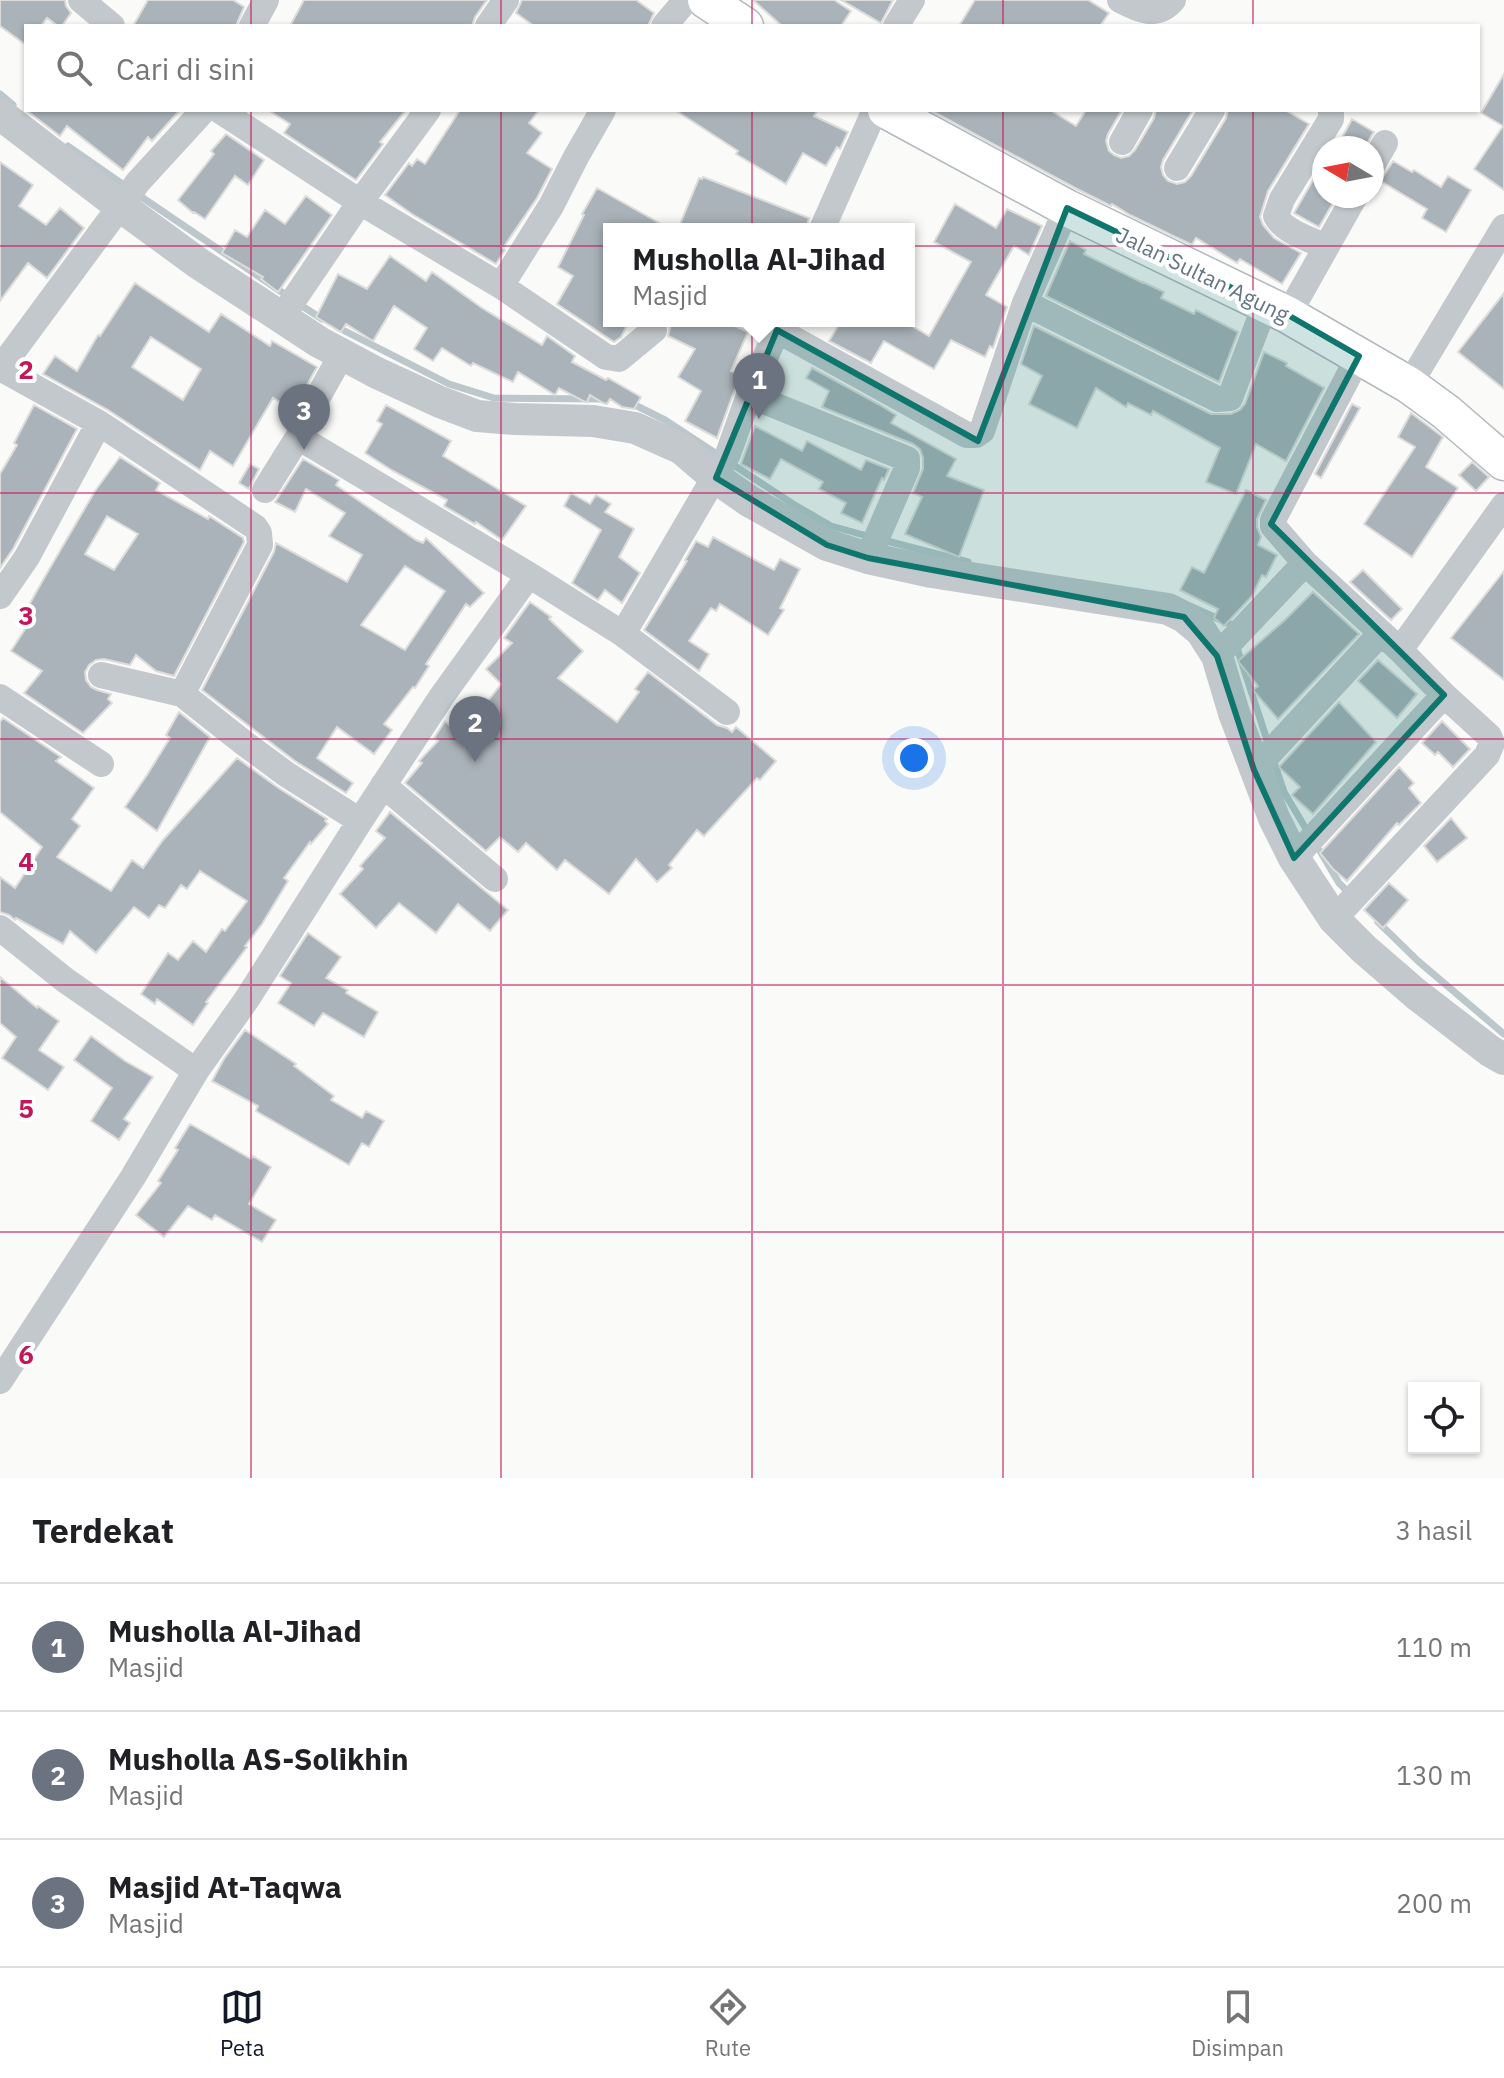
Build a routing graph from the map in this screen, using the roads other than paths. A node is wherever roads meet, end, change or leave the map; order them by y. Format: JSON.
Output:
{"nodes":[{"id":1,"x":81,"y":0,"type":"edge"},
{"id":2,"x":266,"y":0,"type":"edge"},
{"id":3,"x":506,"y":0,"type":"edge"},
{"id":4,"x":686,"y":0,"type":"edge"},
{"id":5,"x":706,"y":0,"type":"edge"},
{"id":6,"x":912,"y":0,"type":"edge"},
{"id":7,"x":1120,"y":0,"type":"edge"},
{"id":8,"x":1173,"y":0,"type":"edge"},
{"id":9,"x":110,"y":24,"type":"edge"},
{"id":10,"x":253,"y":24,"type":"edge"},
{"id":11,"x":489,"y":24,"type":"edge"},
{"id":12,"x":666,"y":24,"type":"edge"},
{"id":13,"x":742,"y":24,"type":"edge"},
{"id":14,"x":897,"y":24,"type":"edge"},
{"id":15,"x":202,"y":112,"type":"edge"},
{"id":16,"x":222,"y":112,"type":"edge"},
{"id":17,"x":427,"y":112,"type":"edge"},
{"id":18,"x":602,"y":112,"type":"edge"},
{"id":19,"x":874,"y":112,"type":"edge"},
{"id":20,"x":890,"y":112,"type":"edge"},
{"id":21,"x":1139,"y":112,"type":"edge"},
{"id":22,"x":1211,"y":112,"type":"edge"},
{"id":23,"x":1331,"y":112,"type":"edge"},
{"id":24,"x":0,"y":114,"type":"edge"},
{"id":25,"x":1122,"y":142,"type":"dead end"},
{"id":26,"x":1177,"y":168,"type":"dead end"},
{"id":27,"x":128,"y":196,"type":"junction"},
{"id":28,"x":360,"y":202,"type":"junction"},
{"id":29,"x":1067,"y":208,"type":"junction"},
{"id":30,"x":1348,"y":208,"type":"edge"},
{"id":31,"x":825,"y":223,"type":"edge"},
{"id":32,"x":1504,"y":227,"type":"edge"},
{"id":33,"x":1326,"y":247,"type":"junction"},
{"id":34,"x":501,"y":286,"type":"junction"},
{"id":35,"x":1025,"y":303,"type":"junction"},
{"id":36,"x":289,"y":305,"type":"junction"},
{"id":37,"x":1276,"y":310,"type":"junction"},
{"id":38,"x":778,"y":327,"type":"edge"},
{"id":39,"x":782,"y":327,"type":"edge"},
{"id":40,"x":654,"y":330,"type":"dead end"},
{"id":41,"x":342,"y":354,"type":"junction"},
{"id":42,"x":1359,"y":356,"type":"junction"},
{"id":43,"x":0,"y":369,"type":"edge"},
{"id":44,"x":1409,"y":385,"type":"junction"},
{"id":45,"x":749,"y":395,"type":"junction"},
{"id":46,"x":99,"y":423,"type":"junction"},
{"id":47,"x":298,"y":437,"type":"junction"},
{"id":48,"x":1504,"y":462,"type":"edge"},
{"id":49,"x":722,"y":466,"type":"junction"},
{"id":50,"x":265,"y":490,"type":"dead end"},
{"id":51,"x":1504,"y":505,"type":"edge"},
{"id":52,"x":868,"y":558,"type":"junction"},
{"id":53,"x":1305,"y":563,"type":"junction"},
{"id":54,"x":529,"y":575,"type":"junction"},
{"id":55,"x":0,"y":596,"type":"edge"},
{"id":56,"x":623,"y":634,"type":"junction"},
{"id":57,"x":1390,"y":642,"type":"junction"},
{"id":58,"x":1217,"y":656,"type":"junction"},
{"id":59,"x":101,"y":675,"type":"dead end"},
{"id":60,"x":182,"y":694,"type":"junction"},
{"id":61,"x":1444,"y":695,"type":"junction"},
{"id":62,"x":0,"y":697,"type":"edge"},
{"id":63,"x":727,"y":712,"type":"dead end"},
{"id":64,"x":101,"y":764,"type":"dead end"},
{"id":65,"x":1254,"y":770,"type":"junction"},
{"id":66,"x":383,"y":785,"type":"junction"},
{"id":67,"x":360,"y":821,"type":"junction"},
{"id":68,"x":1294,"y":858,"type":"junction"},
{"id":69,"x":495,"y":879,"type":"dead end"},
{"id":70,"x":1334,"y":919,"type":"junction"},
{"id":71,"x":0,"y":928,"type":"edge"},
{"id":72,"x":1504,"y":1059,"type":"edge"},
{"id":73,"x":196,"y":1071,"type":"junction"},
{"id":74,"x":0,"y":1381,"type":"edge"}],
"edges":[{"from":1,"to":9,"type":"street"},
{"from":2,"to":10,"type":"street"},
{"from":3,"to":11,"type":"street"},
{"from":4,"to":12,"type":"street"},
{"from":5,"to":13,"type":"main road"},
{"from":6,"to":14,"type":"street"},
{"from":7,"to":8,"type":"street"},
{"from":15,"to":27,"type":"street"},
{"from":16,"to":28,"type":"street"},
{"from":17,"to":28,"type":"street"},
{"from":18,"to":34,"type":"street"},
{"from":19,"to":31,"type":"street"},
{"from":20,"to":29,"type":"main road","name":"Jalan Sultan Agung"},
{"from":21,"to":25,"type":"street"},
{"from":22,"to":26,"type":"street"},
{"from":23,"to":33,"type":"street"},
{"from":24,"to":27,"type":"street"},
{"from":27,"to":36,"type":"street"},
{"from":27,"to":43,"type":"street"},
{"from":28,"to":34,"type":"street"},
{"from":28,"to":36,"type":"street"},
{"from":29,"to":35,"type":"street"},
{"from":29,"to":37,"type":"main road","name":"Jalan Sultan Agung"},
{"from":30,"to":33,"type":"street"},
{"from":32,"to":44,"type":"street"},
{"from":33,"to":37,"type":"street"},
{"from":34,"to":40,"type":"street"},
{"from":35,"to":37,"type":"street"},
{"from":35,"to":39,"type":"street"},
{"from":36,"to":41,"type":"street"},
{"from":37,"to":42,"type":"main road","name":"Jalan Sultan Agung"},
{"from":38,"to":45,"type":"street"},
{"from":41,"to":47,"type":"street"},
{"from":41,"to":49,"type":"street"},
{"from":42,"to":44,"type":"main road","name":"Jalan Sultan Agung"},
{"from":42,"to":53,"type":"street"},
{"from":43,"to":46,"type":"street"},
{"from":44,"to":48,"type":"main road","name":"Jalan Sultan Agung"},
{"from":45,"to":49,"type":"street"},
{"from":45,"to":52,"type":"street"},
{"from":46,"to":55,"type":"street"},
{"from":46,"to":60,"type":"street"},
{"from":47,"to":50,"type":"street"},
{"from":47,"to":54,"type":"street"},
{"from":49,"to":52,"type":"street"},
{"from":49,"to":56,"type":"street"},
{"from":51,"to":57,"type":"street"},
{"from":52,"to":58,"type":"street"},
{"from":53,"to":57,"type":"street"},
{"from":53,"to":58,"type":"street"},
{"from":54,"to":56,"type":"street"},
{"from":54,"to":66,"type":"street"},
{"from":56,"to":63,"type":"street"},
{"from":57,"to":61,"type":"street"},
{"from":57,"to":65,"type":"street"},
{"from":58,"to":65,"type":"street"},
{"from":59,"to":60,"type":"street"},
{"from":60,"to":67,"type":"street"},
{"from":61,"to":68,"type":"street"},
{"from":61,"to":70,"type":"street"},
{"from":62,"to":64,"type":"street"},
{"from":65,"to":68,"type":"street"},
{"from":66,"to":67,"type":"street"},
{"from":66,"to":69,"type":"street"},
{"from":67,"to":73,"type":"street"},
{"from":68,"to":70,"type":"street"},
{"from":70,"to":72,"type":"street"},
{"from":71,"to":73,"type":"street"},
{"from":73,"to":74,"type":"street"}]}
